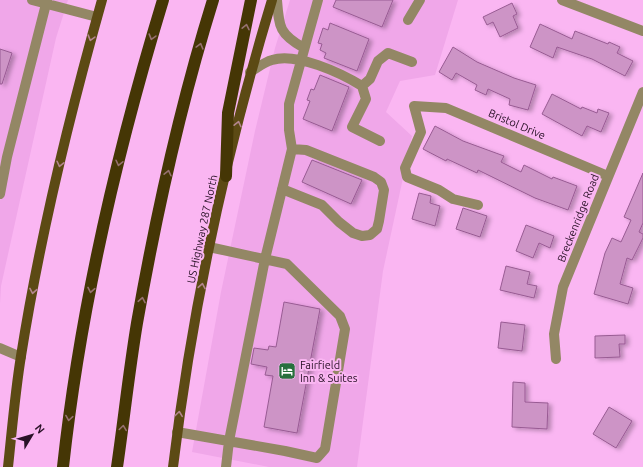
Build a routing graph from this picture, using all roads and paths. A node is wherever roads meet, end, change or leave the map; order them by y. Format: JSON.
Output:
{"nodes":[{"id":1,"x":32,"y":0,"type":"edge"},
{"id":2,"x":102,"y":0,"type":"edge"},
{"id":3,"x":163,"y":0,"type":"edge"},
{"id":4,"x":213,"y":0,"type":"edge"},
{"id":5,"x":252,"y":0,"type":"edge"},
{"id":6,"x":272,"y":0,"type":"edge"},
{"id":7,"x":277,"y":0,"type":"edge"},
{"id":8,"x":318,"y":0,"type":"edge"},
{"id":9,"x":420,"y":0,"type":"edge"},
{"id":10,"x":562,"y":0,"type":"edge"},
{"id":11,"x":46,"y":2,"type":"edge"},
{"id":12,"x":97,"y":17,"type":"junction"},
{"id":13,"x":408,"y":20,"type":"dead end"},
{"id":14,"x":643,"y":31,"type":"edge"},
{"id":15,"x":304,"y":48,"type":"junction"},
{"id":16,"x":300,"y":60,"type":"junction"},
{"id":17,"x":412,"y":62,"type":"dead end"},
{"id":18,"x":250,"y":72,"type":"junction"},
{"id":19,"x":362,"y":86,"type":"junction"},
{"id":20,"x":643,"y":92,"type":"edge"},
{"id":21,"x":380,"y":141,"type":"dead end"},
{"id":22,"x":292,"y":149,"type":"junction"},
{"id":23,"x":226,"y":176,"type":"junction"},
{"id":24,"x":608,"y":176,"type":"junction"},
{"id":25,"x":282,"y":189,"type":"junction"},
{"id":26,"x":0,"y":194,"type":"edge"},
{"id":27,"x":478,"y":205,"type":"dead end"},
{"id":28,"x":209,"y":247,"type":"junction"},
{"id":29,"x":265,"y":259,"type":"junction"},
{"id":30,"x":0,"y":348,"type":"edge"},
{"id":31,"x":21,"y":357,"type":"junction"},
{"id":32,"x":556,"y":359,"type":"dead end"},
{"id":33,"x":177,"y":432,"type":"junction"},
{"id":34,"x":229,"y":441,"type":"junction"},
{"id":35,"x":8,"y":467,"type":"edge"},
{"id":36,"x":63,"y":467,"type":"edge"},
{"id":37,"x":117,"y":467,"type":"edge"},
{"id":38,"x":173,"y":467,"type":"edge"},
{"id":39,"x":226,"y":467,"type":"edge"}],
"edges":[{"from":1,"to":11,"type":"street"},
{"from":2,"to":12,"type":"main road"},
{"from":3,"to":36,"type":"highway","one_way":true},
{"from":37,"to":4,"type":"highway","one_way":true},
{"from":23,"to":5,"type":"highway","one_way":true},
{"from":6,"to":18,"type":"main road","name":"US Highway 287 North"},
{"from":7,"to":15,"type":"street"},
{"from":8,"to":15,"type":"street"},
{"from":9,"to":13,"type":"street"},
{"from":10,"to":14,"type":"street"},
{"from":11,"to":12,"type":"street"},
{"from":11,"to":26,"type":"street"},
{"from":12,"to":31,"type":"main road","one_way":true},
{"from":15,"to":16,"type":"street"},
{"from":16,"to":18,"type":"street"},
{"from":16,"to":19,"type":"street"},
{"from":16,"to":22,"type":"street"},
{"from":17,"to":19,"type":"street"},
{"from":23,"to":18,"type":"main road","name":"US Highway 287 North","one_way":true},
{"from":19,"to":21,"type":"street"},
{"from":20,"to":24,"type":"street","name":"Breckenridge Road"},
{"from":22,"to":25,"type":"street"},
{"from":22,"to":25,"type":"street"},
{"from":23,"to":28,"type":"main road","name":"US Highway 287 North"},
{"from":24,"to":27,"type":"street","name":"Bristol Drive"},
{"from":24,"to":32,"type":"street","name":"Breckenridge Road"},
{"from":25,"to":29,"type":"street"},
{"from":28,"to":29,"type":"street"},
{"from":33,"to":28,"type":"main road","name":"US Highway 287 North","one_way":true},
{"from":29,"to":34,"type":"street"},
{"from":29,"to":34,"type":"street"},
{"from":30,"to":31,"type":"street"},
{"from":31,"to":35,"type":"main road"},
{"from":33,"to":34,"type":"street"},
{"from":33,"to":38,"type":"main road","name":"US Highway 287 North"},
{"from":34,"to":39,"type":"street"}]}
